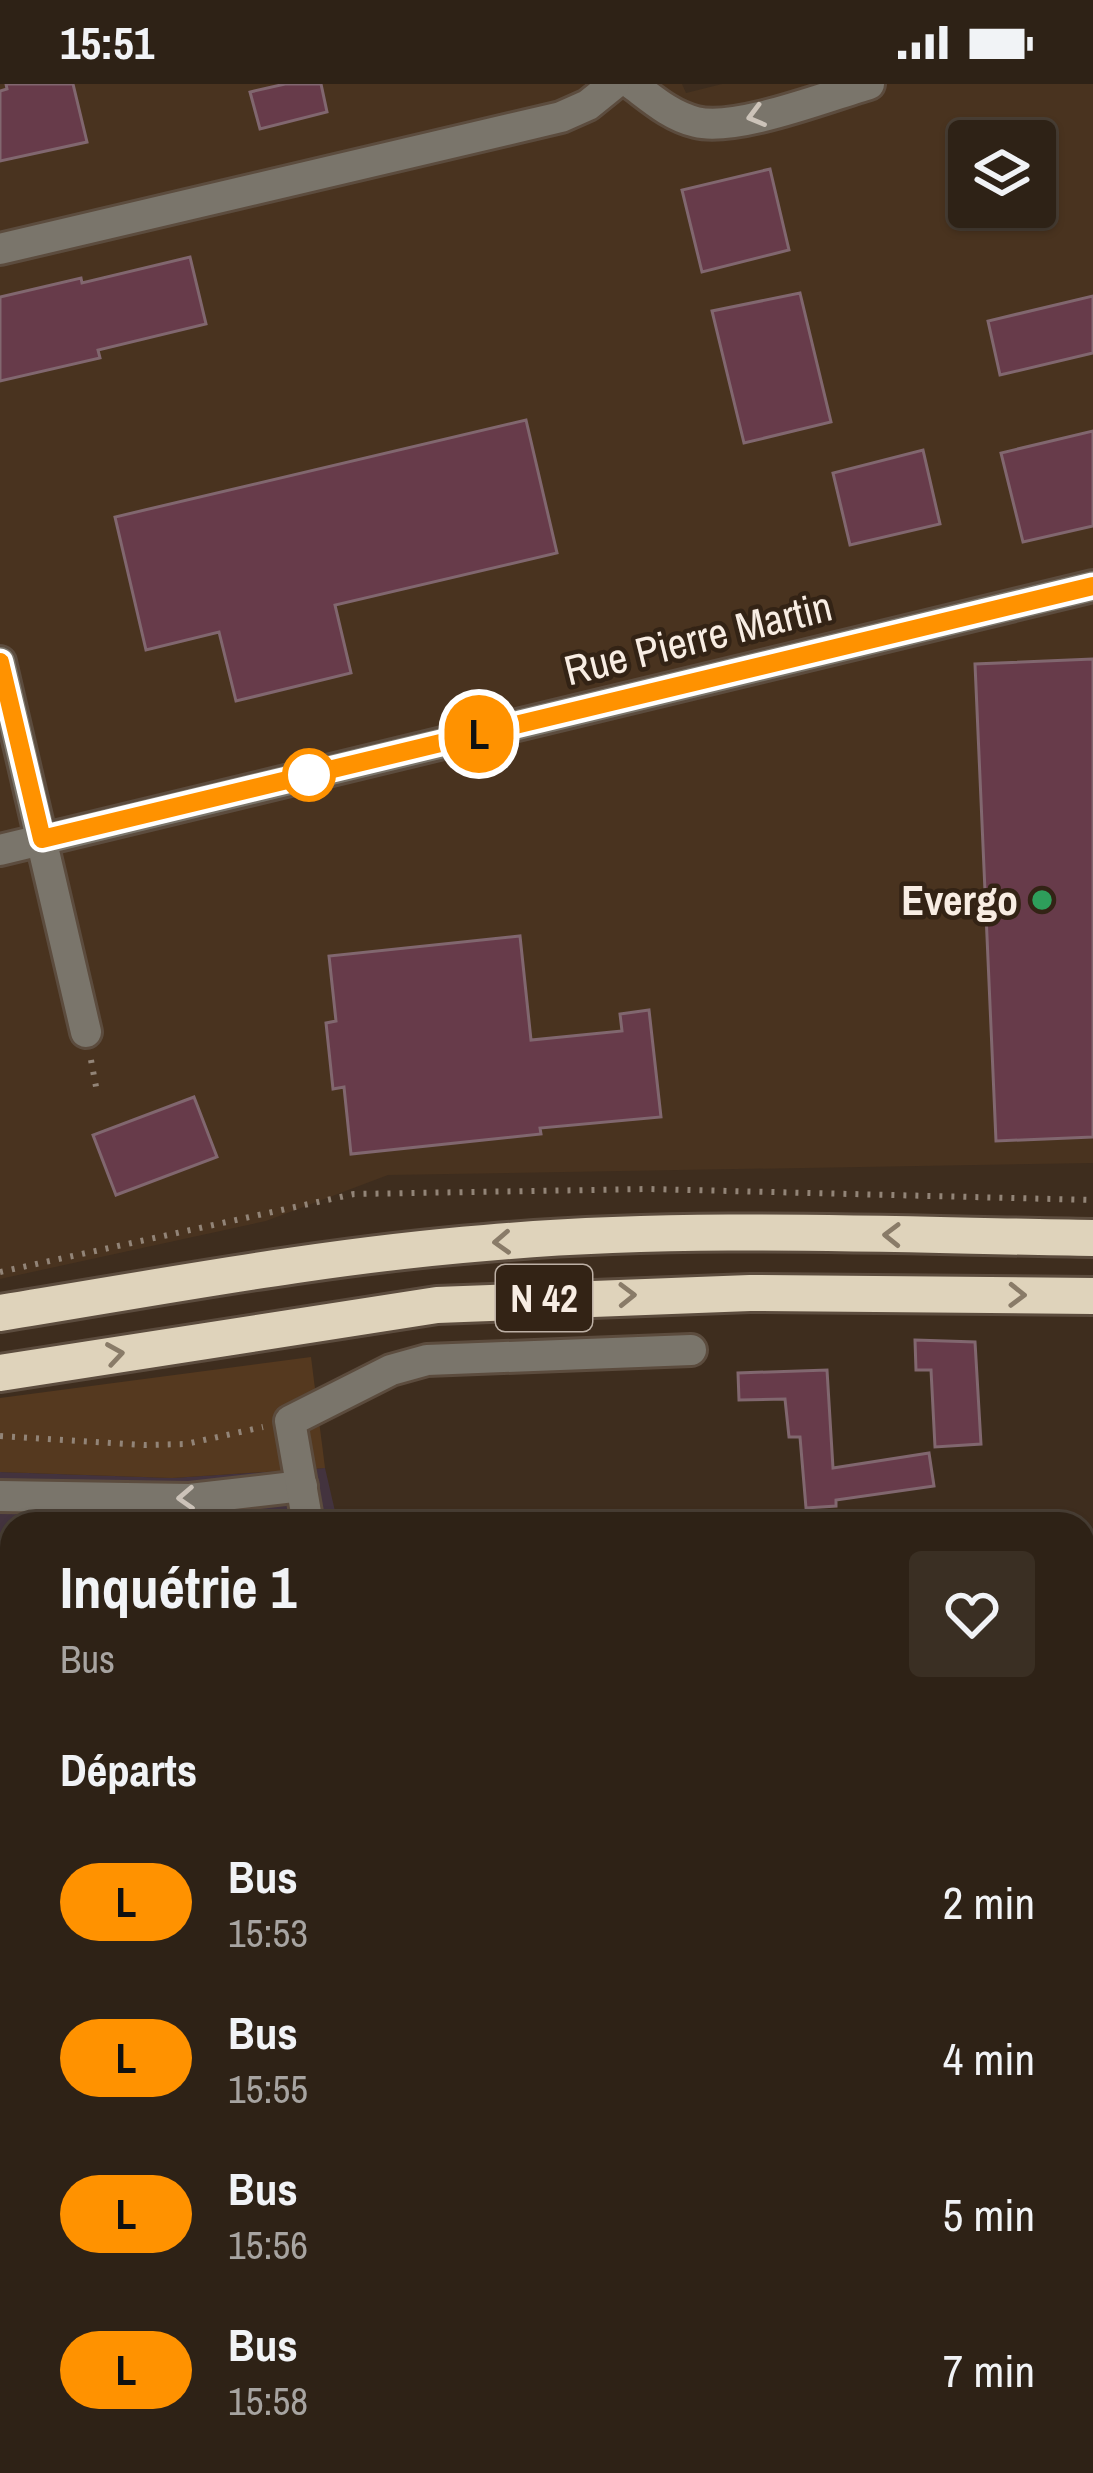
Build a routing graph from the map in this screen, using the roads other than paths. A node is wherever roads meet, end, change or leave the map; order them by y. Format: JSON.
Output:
{"nodes":[{"id":1,"x":614,"y":84,"type":"edge"},
{"id":2,"x":632,"y":84,"type":"edge"},
{"id":3,"x":869,"y":84,"type":"edge"},
{"id":4,"x":0,"y":249,"type":"edge"},
{"id":5,"x":1093,"y":586,"type":"edge"},
{"id":6,"x":0,"y":662,"type":"edge"},
{"id":7,"x":42,"y":839,"type":"junction"},
{"id":8,"x":0,"y":850,"type":"edge"},
{"id":9,"x":86,"y":1032,"type":"dead end"},
{"id":10,"x":1093,"y":1238,"type":"edge"},
{"id":11,"x":1093,"y":1296,"type":"edge"},
{"id":12,"x":0,"y":1312,"type":"edge"},
{"id":13,"x":691,"y":1350,"type":"dead end"},
{"id":14,"x":0,"y":1373,"type":"edge"},
{"id":15,"x":302,"y":1486,"type":"junction"},
{"id":16,"x":0,"y":1496,"type":"edge"},
{"id":17,"x":306,"y":1512,"type":"edge"}],
"edges":[{"from":1,"to":4,"type":"street"},
{"from":3,"to":2,"type":"street","one_way":true},
{"from":5,"to":7,"type":"street","name":"Rue Pierre Martin"},
{"from":6,"to":7,"type":"street"},
{"from":7,"to":8,"type":"street","name":"Rue Pierre Martin"},
{"from":7,"to":9,"type":"street"},
{"from":10,"to":12,"type":"highway","number":"N 42","one_way":true},
{"from":14,"to":11,"type":"highway","number":"N 42","one_way":true},
{"from":13,"to":15,"type":"street"},
{"from":15,"to":16,"type":"street","one_way":true},
{"from":15,"to":17,"type":"street"}]}
